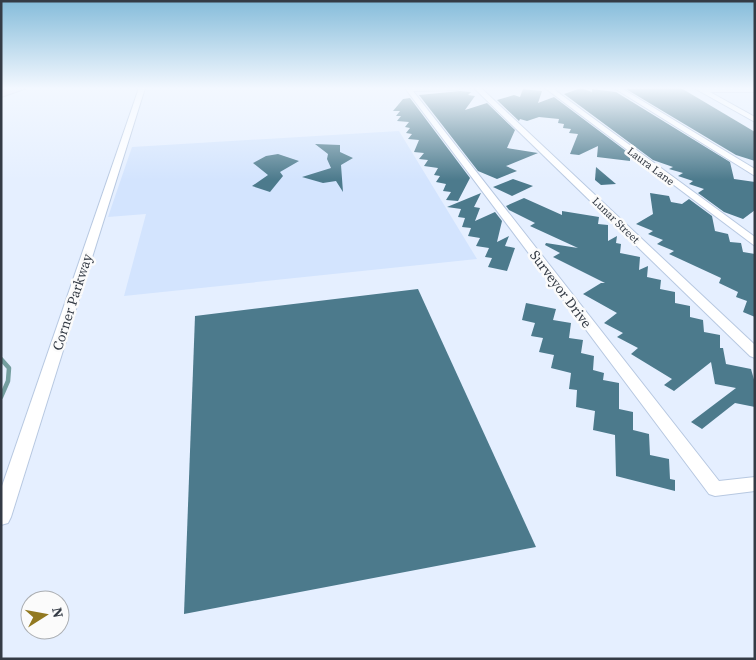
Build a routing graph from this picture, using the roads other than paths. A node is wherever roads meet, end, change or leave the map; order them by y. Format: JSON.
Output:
{"nodes":[{"id":1,"x":132,"y":119,"type":"edge"},
{"id":2,"x":432,"y":119,"type":"edge"},
{"id":3,"x":509,"y":119,"type":"edge"},
{"id":4,"x":589,"y":119,"type":"edge"},
{"id":5,"x":667,"y":119,"type":"edge"},
{"id":6,"x":755,"y":173,"type":"edge"},
{"id":7,"x":755,"y":243,"type":"edge"},
{"id":8,"x":755,"y":353,"type":"edge"},
{"id":9,"x":755,"y":484,"type":"edge"},
{"id":10,"x":1,"y":517,"type":"edge"}],
"edges":[{"from":1,"to":10,"type":"street","name":"Corner Parkway"},
{"from":2,"to":9,"type":"street","name":"Surveyor Drive"},
{"from":3,"to":8,"type":"street","name":"Lunar Street"},
{"from":4,"to":7,"type":"street","name":"Laura Lane"},
{"from":5,"to":6,"type":"street"}]}
